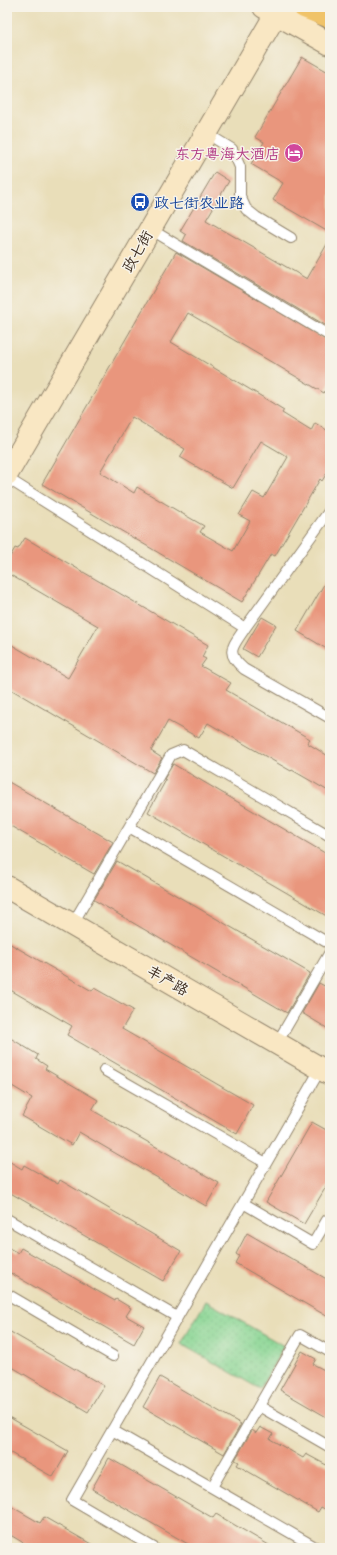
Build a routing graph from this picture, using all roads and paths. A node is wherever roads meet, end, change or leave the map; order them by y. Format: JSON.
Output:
{"nodes":[{"id":1,"x":304,"y":7,"type":"edge"},
{"id":2,"x":322,"y":7,"type":"edge"},
{"id":3,"x":273,"y":9,"type":"edge"},
{"id":4,"x":330,"y":12,"type":"edge"},
{"id":5,"x":330,"y":17,"type":"edge"},
{"id":6,"x":330,"y":44,"type":"edge"},
{"id":7,"x":206,"y":133,"type":"junction"},
{"id":8,"x":150,"y":229,"type":"junction"},
{"id":9,"x":291,"y":238,"type":"dead end"},
{"id":10,"x":330,"y":336,"type":"edge"},
{"id":11,"x":7,"y":474,"type":"edge"},
{"id":12,"x":7,"y":478,"type":"edge"},
{"id":13,"x":330,"y":510,"type":"edge"},
{"id":14,"x":245,"y":628,"type":"junction"},
{"id":15,"x":330,"y":718,"type":"edge"},
{"id":16,"x":129,"y":827,"type":"junction"},
{"id":17,"x":330,"y":836,"type":"edge"},
{"id":18,"x":7,"y":887,"type":"edge"},
{"id":19,"x":72,"y":924,"type":"junction"},
{"id":20,"x":330,"y":944,"type":"edge"},
{"id":21,"x":330,"y":952,"type":"edge"},
{"id":22,"x":277,"y":1043,"type":"junction"},
{"id":23,"x":104,"y":1070,"type":"dead end"},
{"id":24,"x":326,"y":1071,"type":"edge"},
{"id":25,"x":266,"y":1164,"type":"junction"},
{"id":26,"x":243,"y":1203,"type":"junction"},
{"id":27,"x":7,"y":1219,"type":"edge"},
{"id":28,"x":330,"y":1220,"type":"edge"},
{"id":29,"x":7,"y":1294,"type":"edge"},
{"id":30,"x":177,"y":1317,"type":"junction"},
{"id":31,"x":330,"y":1352,"type":"edge"},
{"id":32,"x":113,"y":1356,"type":"dead end"},
{"id":33,"x":259,"y":1406,"type":"junction"},
{"id":34,"x":112,"y":1430,"type":"junction"},
{"id":35,"x":330,"y":1447,"type":"edge"},
{"id":36,"x":212,"y":1487,"type":"junction"},
{"id":37,"x":154,"y":1548,"type":"edge"},
{"id":38,"x":317,"y":1548,"type":"edge"}],
"edges":[{"from":1,"to":5,"type":"highway"},
{"from":2,"to":4,"type":"highway"},
{"from":3,"to":6,"type":"street"},
{"from":3,"to":7,"type":"street","name":"政七街"},
{"from":7,"to":8,"type":"street","name":"政七街"},
{"from":7,"to":9,"type":"lane"},
{"from":8,"to":10,"type":"lane"},
{"from":8,"to":11,"type":"street","name":"政七街"},
{"from":12,"to":14,"type":"lane"},
{"from":13,"to":14,"type":"lane"},
{"from":14,"to":15,"type":"lane"},
{"from":16,"to":17,"type":"lane"},
{"from":16,"to":19,"type":"lane"},
{"from":16,"to":20,"type":"lane"},
{"from":18,"to":19,"type":"street","name":"丰产路"},
{"from":19,"to":22,"type":"street","name":"丰产路"},
{"from":21,"to":22,"type":"lane"},
{"from":22,"to":24,"type":"street","name":"丰产路"},
{"from":23,"to":25,"type":"lane"},
{"from":24,"to":25,"type":"lane"},
{"from":25,"to":26,"type":"lane"},
{"from":26,"to":28,"type":"lane"},
{"from":26,"to":30,"type":"lane"},
{"from":27,"to":30,"type":"lane"},
{"from":29,"to":32,"type":"lane"},
{"from":30,"to":34,"type":"lane"},
{"from":31,"to":33,"type":"lane"},
{"from":33,"to":35,"type":"lane"},
{"from":33,"to":36,"type":"lane"},
{"from":34,"to":36,"type":"lane"},
{"from":34,"to":37,"type":"lane"},
{"from":36,"to":38,"type":"lane"}]}
